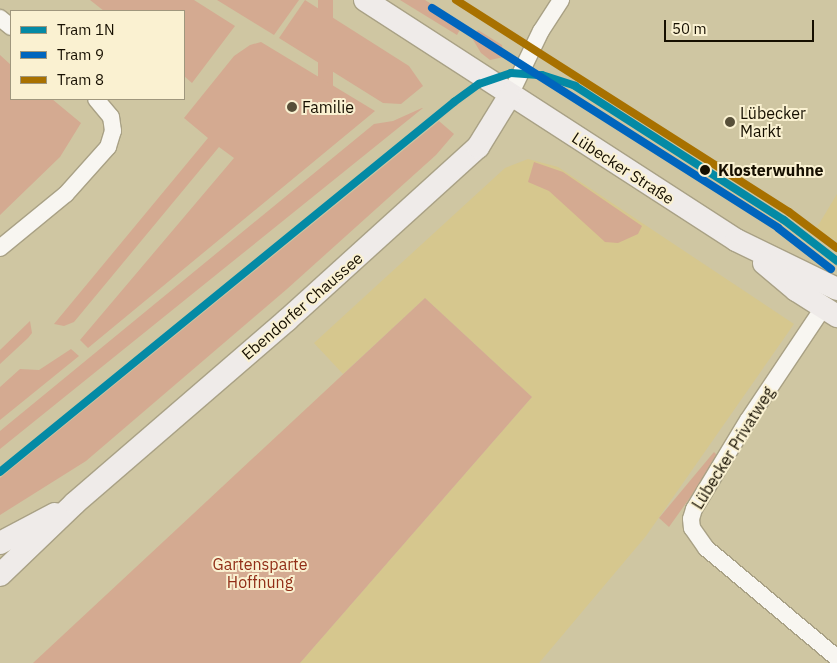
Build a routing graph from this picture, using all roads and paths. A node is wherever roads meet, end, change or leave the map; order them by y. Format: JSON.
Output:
{"nodes":[{"id":1,"x":365,"y":0,"type":"edge"},
{"id":2,"x":560,"y":0,"type":"edge"},
{"id":3,"x":0,"y":18,"type":"edge"},
{"id":4,"x":10,"y":26,"type":"edge"},
{"id":5,"x":510,"y":95,"type":"junction"},
{"id":6,"x":97,"y":100,"type":"edge"},
{"id":7,"x":736,"y":240,"type":"junction"},
{"id":8,"x":0,"y":248,"type":"edge"},
{"id":9,"x":837,"y":289,"type":"edge"},
{"id":10,"x":830,"y":312,"type":"edge"},
{"id":11,"x":75,"y":503,"type":"junction"},
{"id":12,"x":0,"y":543,"type":"edge"},
{"id":13,"x":0,"y":575,"type":"edge"},
{"id":14,"x":837,"y":658,"type":"edge"}],
"edges":[{"from":1,"to":5,"type":"main road","name":"Lübecker Straße"},
{"from":2,"to":5,"type":"street"},
{"from":3,"to":4,"type":"street"},
{"from":5,"to":7,"type":"main road","name":"Lübecker Straße"},
{"from":5,"to":11,"type":"main road","name":"Ebendorfer Chaussee"},
{"from":6,"to":8,"type":"street"},
{"from":7,"to":9,"type":"main road","name":"Lübecker Straße"},
{"from":7,"to":10,"type":"main road","name":"Lübecker Straße"},
{"from":10,"to":14,"type":"street","name":"Lübecker Privatweg"},
{"from":11,"to":12,"type":"main road","name":"Ebendorfer Chaussee"},
{"from":11,"to":13,"type":"main road","name":"Ebendorfer Chaussee"}]}
